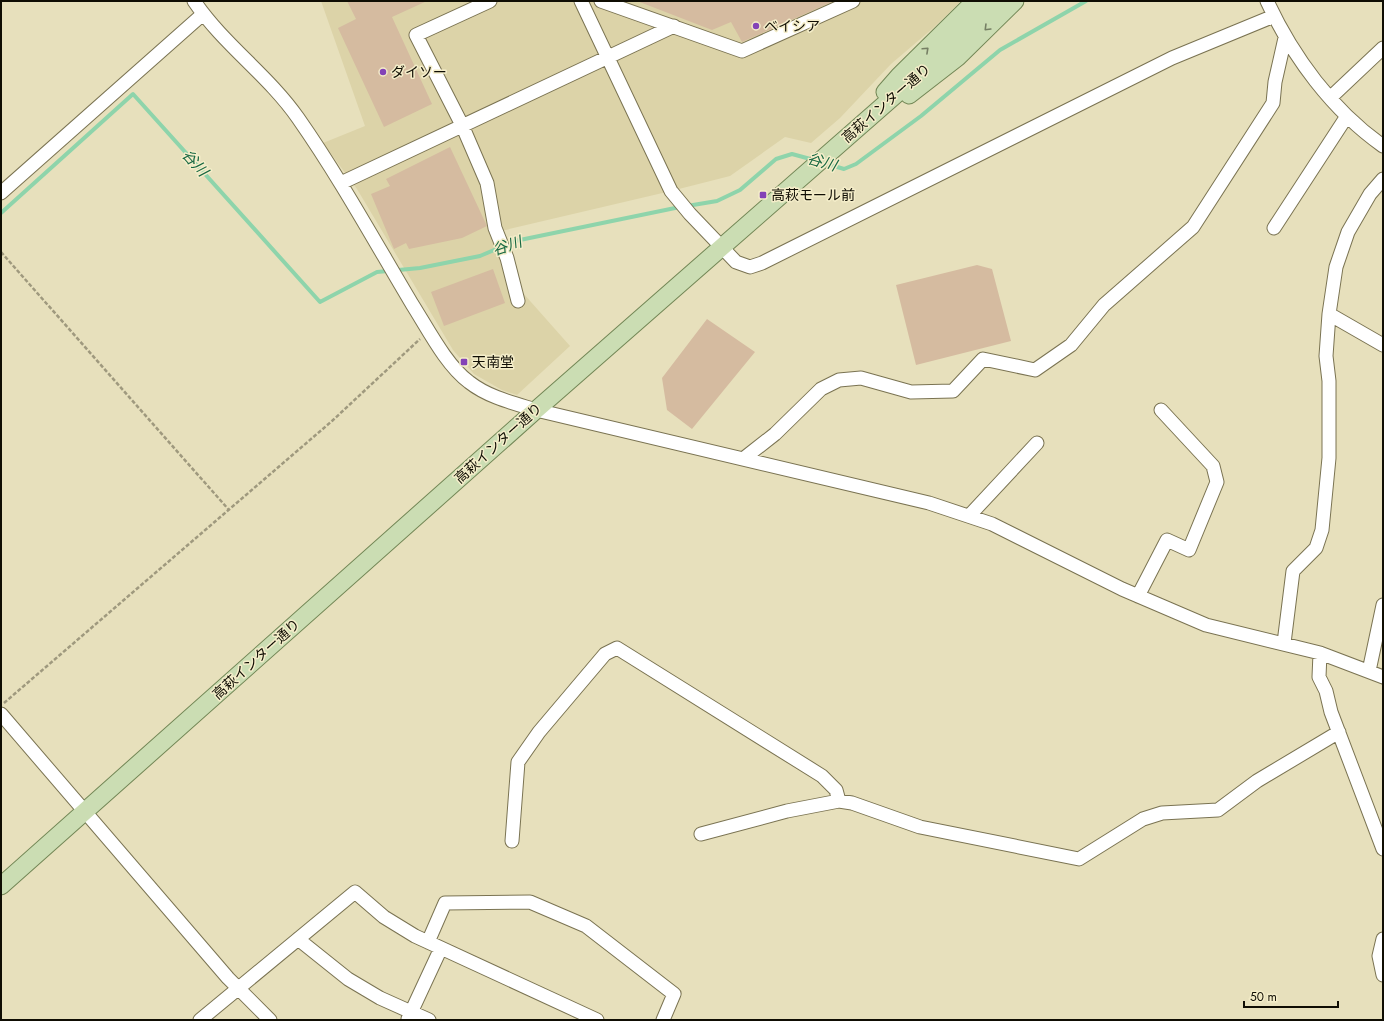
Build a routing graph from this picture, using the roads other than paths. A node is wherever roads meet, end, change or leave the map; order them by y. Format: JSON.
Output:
{"nodes":[{"id":1,"x":194,"y":1,"type":"edge"},
{"id":2,"x":490,"y":1,"type":"edge"},
{"id":3,"x":581,"y":1,"type":"edge"},
{"id":4,"x":601,"y":1,"type":"edge"},
{"id":5,"x":853,"y":1,"type":"edge"},
{"id":6,"x":975,"y":1,"type":"edge"},
{"id":7,"x":995,"y":1,"type":"edge"},
{"id":8,"x":1014,"y":1,"type":"edge"},
{"id":9,"x":1267,"y":1,"type":"edge"},
{"id":10,"x":203,"y":14,"type":"junction"},
{"id":11,"x":1274,"y":16,"type":"junction"},
{"id":12,"x":674,"y":26,"type":"junction"},
{"id":13,"x":1285,"y":38,"type":"junction"},
{"id":14,"x":1383,"y":48,"type":"edge"},
{"id":15,"x":608,"y":57,"type":"junction"},
{"id":16,"x":1330,"y":98,"type":"junction"},
{"id":17,"x":1347,"y":116,"type":"junction"},
{"id":18,"x":462,"y":125,"type":"junction"},
{"id":19,"x":853,"y":131,"type":"junction"},
{"id":20,"x":1383,"y":146,"type":"edge"},
{"id":21,"x":1383,"y":179,"type":"edge"},
{"id":22,"x":341,"y":183,"type":"junction"},
{"id":23,"x":1,"y":192,"type":"edge"},
{"id":24,"x":1274,"y":228,"type":"dead end"},
{"id":25,"x":721,"y":246,"type":"junction"},
{"id":26,"x":518,"y":301,"type":"dead end"},
{"id":27,"x":1329,"y":314,"type":"junction"},
{"id":28,"x":1383,"y":345,"type":"edge"},
{"id":29,"x":536,"y":410,"type":"junction"},
{"id":30,"x":1161,"y":410,"type":"dead end"},
{"id":31,"x":1036,"y":442,"type":"dead end"},
{"id":32,"x":743,"y":459,"type":"junction"},
{"id":33,"x":968,"y":516,"type":"junction"},
{"id":34,"x":1138,"y":596,"type":"junction"},
{"id":35,"x":1383,"y":605,"type":"edge"},
{"id":36,"x":1284,"y":643,"type":"junction"},
{"id":37,"x":1320,"y":653,"type":"junction"},
{"id":38,"x":1369,"y":671,"type":"junction"},
{"id":39,"x":1383,"y":677,"type":"edge"},
{"id":40,"x":1,"y":714,"type":"edge"},
{"id":41,"x":1339,"y":732,"type":"junction"},
{"id":42,"x":839,"y":801,"type":"junction"},
{"id":43,"x":84,"y":811,"type":"junction"},
{"id":44,"x":701,"y":834,"type":"dead end"},
{"id":45,"x":512,"y":841,"type":"dead end"},
{"id":46,"x":1383,"y":849,"type":"edge"},
{"id":47,"x":1,"y":886,"type":"edge"},
{"id":48,"x":298,"y":939,"type":"junction"},
{"id":49,"x":1383,"y":939,"type":"edge"},
{"id":50,"x":428,"y":942,"type":"junction"},
{"id":51,"x":441,"y":948,"type":"junction"},
{"id":52,"x":1383,"y":975,"type":"edge"},
{"id":53,"x":238,"y":988,"type":"junction"},
{"id":54,"x":409,"y":1016,"type":"edge"},
{"id":55,"x":578,"y":1016,"type":"edge"},
{"id":56,"x":200,"y":1020,"type":"edge"},
{"id":57,"x":270,"y":1020,"type":"edge"},
{"id":58,"x":429,"y":1020,"type":"edge"},
{"id":59,"x":597,"y":1020,"type":"edge"},
{"id":60,"x":663,"y":1020,"type":"edge"}],
"edges":[{"from":1,"to":10,"type":"street"},
{"from":2,"to":18,"type":"street"},
{"from":3,"to":15,"type":"street"},
{"from":4,"to":12,"type":"street"},
{"from":5,"to":12,"type":"street"},
{"from":19,"to":6,"type":"main road","one_way":true},
{"from":7,"to":19,"type":"main road","name":"高萩インター通り"},
{"from":8,"to":19,"type":"main road","one_way":true},
{"from":9,"to":11,"type":"street"},
{"from":10,"to":22,"type":"street"},
{"from":10,"to":23,"type":"street"},
{"from":11,"to":13,"type":"street"},
{"from":11,"to":25,"type":"street"},
{"from":12,"to":15,"type":"street"},
{"from":13,"to":16,"type":"street"},
{"from":13,"to":32,"type":"street"},
{"from":14,"to":16,"type":"street"},
{"from":15,"to":18,"type":"street"},
{"from":15,"to":25,"type":"street"},
{"from":16,"to":17,"type":"street"},
{"from":17,"to":20,"type":"street"},
{"from":17,"to":24,"type":"street"},
{"from":18,"to":22,"type":"street"},
{"from":18,"to":26,"type":"street"},
{"from":19,"to":25,"type":"main road","name":"高萩インター通り"},
{"from":21,"to":27,"type":"street"},
{"from":22,"to":29,"type":"street"},
{"from":25,"to":29,"type":"main road","name":"高萩インター通り"},
{"from":27,"to":28,"type":"street"},
{"from":27,"to":36,"type":"street"},
{"from":29,"to":32,"type":"street"},
{"from":29,"to":43,"type":"main road","name":"高萩インター通り"},
{"from":30,"to":34,"type":"street"},
{"from":31,"to":33,"type":"street"},
{"from":32,"to":33,"type":"street"},
{"from":33,"to":34,"type":"street"},
{"from":34,"to":36,"type":"street"},
{"from":35,"to":38,"type":"street"},
{"from":36,"to":37,"type":"street"},
{"from":37,"to":38,"type":"street"},
{"from":37,"to":41,"type":"street"},
{"from":38,"to":39,"type":"street"},
{"from":40,"to":43,"type":"street"},
{"from":41,"to":42,"type":"street"},
{"from":41,"to":46,"type":"street"},
{"from":42,"to":44,"type":"street"},
{"from":42,"to":45,"type":"street"},
{"from":43,"to":47,"type":"main road","name":"高萩インター通り"},
{"from":43,"to":53,"type":"street"},
{"from":48,"to":50,"type":"street"},
{"from":48,"to":53,"type":"street"},
{"from":48,"to":54,"type":"street"},
{"from":49,"to":52,"type":"street"},
{"from":50,"to":51,"type":"street"},
{"from":50,"to":60,"type":"street"},
{"from":51,"to":54,"type":"street"},
{"from":51,"to":55,"type":"street"},
{"from":53,"to":56,"type":"street"},
{"from":53,"to":57,"type":"street"},
{"from":54,"to":58,"type":"street"},
{"from":55,"to":59,"type":"street"}]}
